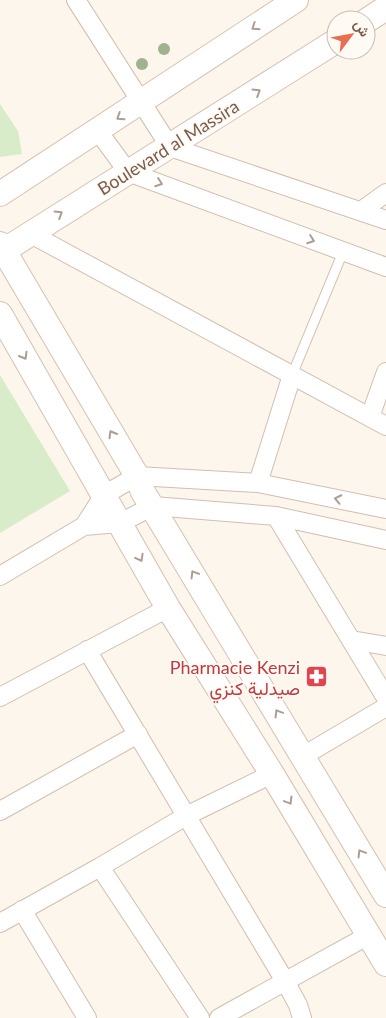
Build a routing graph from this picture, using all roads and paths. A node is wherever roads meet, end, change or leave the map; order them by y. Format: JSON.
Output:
{"nodes":[{"id":1,"x":76,"y":0,"type":"edge"},
{"id":2,"x":286,"y":3,"type":"edge"},
{"id":3,"x":326,"y":47,"type":"edge"},
{"id":4,"x":142,"y":102,"type":"junction"},
{"id":5,"x":98,"y":131,"type":"junction"},
{"id":6,"x":170,"y":147,"type":"junction"},
{"id":7,"x":128,"y":172,"type":"junction"},
{"id":8,"x":386,"y":193,"type":"edge"},
{"id":9,"x":0,"y":194,"type":"edge"},
{"id":10,"x":362,"y":211,"type":"junction"},
{"id":11,"x":386,"y":220,"type":"edge"},
{"id":12,"x":29,"y":233,"type":"junction"},
{"id":13,"x":1,"y":249,"type":"edge"},
{"id":14,"x":343,"y":252,"type":"junction"},
{"id":15,"x":386,"y":267,"type":"edge"},
{"id":16,"x":0,"y":314,"type":"edge"},
{"id":17,"x":386,"y":372,"type":"edge"},
{"id":18,"x":292,"y":375,"type":"junction"},
{"id":19,"x":370,"y":417,"type":"junction"},
{"id":20,"x":386,"y":426,"type":"edge"},
{"id":21,"x":137,"y":476,"type":"junction"},
{"id":22,"x":258,"y":483,"type":"junction"},
{"id":23,"x":104,"y":495,"type":"junction"},
{"id":24,"x":153,"y":506,"type":"junction"},
{"id":25,"x":386,"y":509,"type":"edge"},
{"id":26,"x":276,"y":516,"type":"junction"},
{"id":27,"x":120,"y":523,"type":"junction"},
{"id":28,"x":84,"y":526,"type":"junction"},
{"id":29,"x":386,"y":540,"type":"edge"},
{"id":30,"x":0,"y":576,"type":"edge"},
{"id":31,"x":168,"y":608,"type":"junction"},
{"id":32,"x":351,"y":640,"type":"junction"},
{"id":33,"x":386,"y":646,"type":"edge"},
{"id":34,"x":87,"y":650,"type":"junction"},
{"id":35,"x":0,"y":697,"type":"edge"},
{"id":36,"x":386,"y":698,"type":"edge"},
{"id":37,"x":386,"y":707,"type":"edge"},
{"id":38,"x":138,"y":734,"type":"junction"},
{"id":39,"x":303,"y":756,"type":"junction"},
{"id":40,"x":272,"y":774,"type":"junction"},
{"id":41,"x":0,"y":811,"type":"edge"},
{"id":42,"x":186,"y":816,"type":"junction"},
{"id":43,"x":100,"y":867,"type":"junction"},
{"id":44,"x":386,"y":894,"type":"edge"},
{"id":45,"x":22,"y":910,"type":"junction"},
{"id":46,"x":0,"y":923,"type":"edge"},
{"id":47,"x":369,"y":935,"type":"junction"},
{"id":48,"x":386,"y":964,"type":"edge"},
{"id":49,"x":285,"y":981,"type":"junction"},
{"id":50,"x":87,"y":1018,"type":"edge"},
{"id":51,"x":200,"y":1018,"type":"edge"},
{"id":52,"x":219,"y":1018,"type":"edge"},
{"id":53,"x":302,"y":1018,"type":"edge"}],
"edges":[{"from":1,"to":4,"type":"street"},
{"from":2,"to":4,"type":"street","one_way":true},
{"from":6,"to":3,"type":"street","name":"Boulevard al Massira","one_way":true},
{"from":4,"to":5,"type":"street","one_way":true},
{"from":4,"to":6,"type":"street"},
{"from":5,"to":7,"type":"street"},
{"from":5,"to":9,"type":"street"},
{"from":6,"to":7,"type":"street","name":"Boulevard al Massira"},
{"from":6,"to":10,"type":"street"},
{"from":12,"to":7,"type":"street","name":"Boulevard al Massira","one_way":true},
{"from":7,"to":14,"type":"street","one_way":true},
{"from":8,"to":10,"type":"street"},
{"from":10,"to":11,"type":"street"},
{"from":12,"to":13,"type":"street","name":"Boulevard al Massira"},
{"from":12,"to":18,"type":"street"},
{"from":21,"to":13,"type":"street","one_way":true},
{"from":14,"to":15,"type":"street"},
{"from":14,"to":18,"type":"lane"},
{"from":16,"to":23,"type":"street","one_way":true},
{"from":17,"to":19,"type":"street"},
{"from":18,"to":19,"type":"street"},
{"from":18,"to":22,"type":"street"},
{"from":19,"to":20,"type":"street"},
{"from":21,"to":22,"type":"street"},
{"from":21,"to":23,"type":"street"},
{"from":21,"to":24,"type":"street"},
{"from":25,"to":22,"type":"street","one_way":true},
{"from":23,"to":27,"type":"street"},
{"from":23,"to":28,"type":"street"},
{"from":24,"to":26,"type":"street"},
{"from":24,"to":27,"type":"street"},
{"from":39,"to":24,"type":"street","one_way":true},
{"from":26,"to":29,"type":"street"},
{"from":26,"to":32,"type":"street"},
{"from":27,"to":28,"type":"street"},
{"from":27,"to":31,"type":"street","one_way":true},
{"from":28,"to":30,"type":"street"},
{"from":31,"to":34,"type":"street"},
{"from":31,"to":40,"type":"street"},
{"from":32,"to":33,"type":"street"},
{"from":32,"to":36,"type":"street"},
{"from":34,"to":35,"type":"street"},
{"from":34,"to":38,"type":"street"},
{"from":37,"to":39,"type":"street"},
{"from":38,"to":41,"type":"street"},
{"from":38,"to":42,"type":"street"},
{"from":44,"to":39,"type":"street","one_way":true},
{"from":40,"to":42,"type":"street"},
{"from":40,"to":47,"type":"street","one_way":true},
{"from":42,"to":43,"type":"street"},
{"from":42,"to":49,"type":"street"},
{"from":43,"to":45,"type":"street"},
{"from":43,"to":51,"type":"street"},
{"from":45,"to":46,"type":"street"},
{"from":45,"to":50,"type":"street"},
{"from":47,"to":48,"type":"street"},
{"from":47,"to":49,"type":"street"},
{"from":49,"to":52,"type":"street"},
{"from":49,"to":53,"type":"street"}]}
